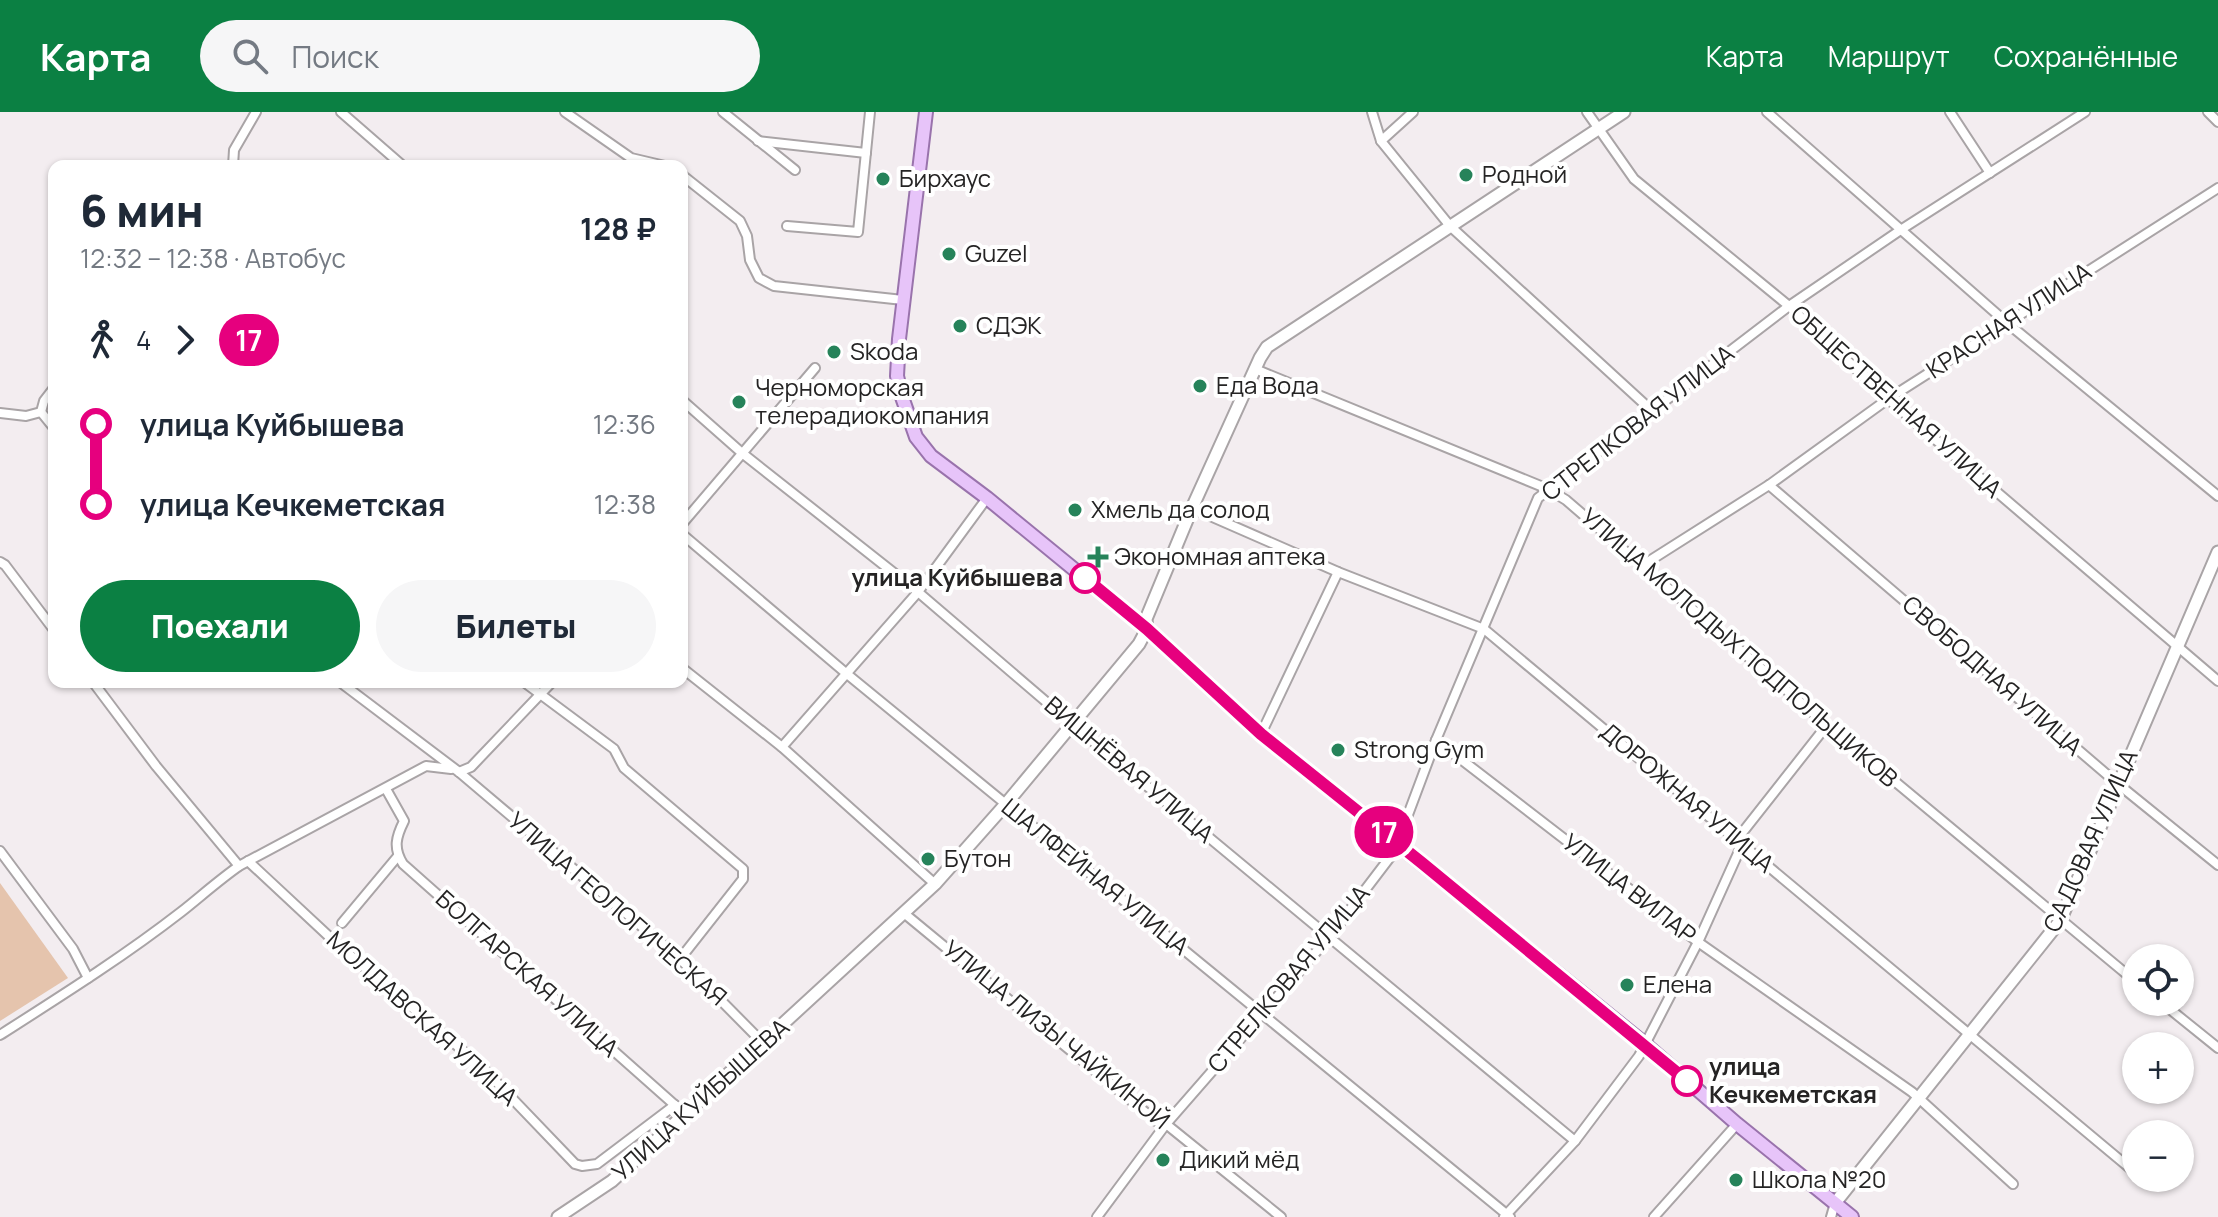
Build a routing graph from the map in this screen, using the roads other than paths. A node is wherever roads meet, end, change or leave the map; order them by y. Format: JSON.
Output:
{"nodes":[{"id":1,"x":256,"y":112,"type":"edge"},
{"id":2,"x":341,"y":112,"type":"edge"},
{"id":3,"x":565,"y":112,"type":"edge"},
{"id":4,"x":723,"y":112,"type":"edge"},
{"id":5,"x":862,"y":112,"type":"edge"},
{"id":6,"x":870,"y":112,"type":"edge"},
{"id":7,"x":926,"y":112,"type":"edge"},
{"id":8,"x":1372,"y":112,"type":"edge"},
{"id":9,"x":1413,"y":112,"type":"edge"},
{"id":10,"x":1587,"y":112,"type":"edge"},
{"id":11,"x":1624,"y":112,"type":"edge"},
{"id":12,"x":1767,"y":112,"type":"edge"},
{"id":13,"x":1950,"y":112,"type":"edge"},
{"id":14,"x":2085,"y":112,"type":"edge"},
{"id":15,"x":2208,"y":112,"type":"edge"},
{"id":16,"x":2218,"y":122,"type":"edge"},
{"id":17,"x":1597,"y":129,"type":"junction"},
{"id":18,"x":758,"y":141,"type":"junction"},
{"id":19,"x":1381,"y":141,"type":"junction"},
{"id":20,"x":866,"y":153,"type":"junction"},
{"id":21,"x":233,"y":160,"type":"edge"},
{"id":22,"x":396,"y":160,"type":"edge"},
{"id":23,"x":640,"y":160,"type":"edge"},
{"id":24,"x":795,"y":170,"type":"dead end"},
{"id":25,"x":1990,"y":173,"type":"junction"},
{"id":26,"x":688,"y":180,"type":"edge"},
{"id":27,"x":2218,"y":188,"type":"edge"},
{"id":28,"x":787,"y":226,"type":"dead end"},
{"id":29,"x":1450,"y":226,"type":"junction"},
{"id":30,"x":1902,"y":229,"type":"junction"},
{"id":31,"x":903,"y":300,"type":"junction"},
{"id":32,"x":1789,"y":306,"type":"junction"},
{"id":33,"x":2006,"y":322,"type":"junction"},
{"id":34,"x":815,"y":368,"type":"dead end"},
{"id":35,"x":1255,"y":369,"type":"junction"},
{"id":36,"x":48,"y":396,"type":"edge"},
{"id":37,"x":1888,"y":399,"type":"junction"},
{"id":38,"x":688,"y":405,"type":"edge"},
{"id":39,"x":1651,"y":410,"type":"junction"},
{"id":40,"x":41,"y":412,"type":"junction"},
{"id":41,"x":0,"y":413,"type":"edge"},
{"id":42,"x":48,"y":421,"type":"edge"},
{"id":43,"x":742,"y":453,"type":"junction"},
{"id":44,"x":1769,"y":485,"type":"junction"},
{"id":45,"x":1548,"y":489,"type":"junction"},
{"id":46,"x":2218,"y":496,"type":"edge"},
{"id":47,"x":987,"y":498,"type":"junction"},
{"id":48,"x":1192,"y":508,"type":"junction"},
{"id":49,"x":688,"y":517,"type":"edge"},
{"id":50,"x":688,"y":539,"type":"edge"},
{"id":51,"x":2218,"y":552,"type":"edge"},
{"id":52,"x":0,"y":562,"type":"edge"},
{"id":53,"x":1643,"y":565,"type":"junction"},
{"id":54,"x":1338,"y":572,"type":"junction"},
{"id":55,"x":918,"y":592,"type":"junction"},
{"id":56,"x":48,"y":622,"type":"edge"},
{"id":57,"x":1147,"y":629,"type":"junction"},
{"id":58,"x":1484,"y":629,"type":"junction"},
{"id":59,"x":2177,"y":646,"type":"junction"},
{"id":60,"x":688,"y":673,"type":"edge"},
{"id":61,"x":847,"y":674,"type":"junction"},
{"id":62,"x":2218,"y":681,"type":"edge"},
{"id":63,"x":98,"y":688,"type":"edge"},
{"id":64,"x":348,"y":688,"type":"edge"},
{"id":65,"x":531,"y":688,"type":"edge"},
{"id":66,"x":547,"y":688,"type":"edge"},
{"id":67,"x":540,"y":696,"type":"junction"},
{"id":68,"x":1071,"y":723,"type":"junction"},
{"id":69,"x":1827,"y":725,"type":"junction"},
{"id":70,"x":1261,"y":734,"type":"junction"},
{"id":71,"x":1436,"y":740,"type":"junction"},
{"id":72,"x":782,"y":747,"type":"junction"},
{"id":73,"x":459,"y":772,"type":"junction"},
{"id":74,"x":2118,"y":784,"type":"junction"},
{"id":75,"x":386,"y":789,"type":"junction"},
{"id":76,"x":1005,"y":805,"type":"junction"},
{"id":77,"x":1741,"y":842,"type":"junction"},
{"id":78,"x":1398,"y":843,"type":"junction"},
{"id":79,"x":0,"y":851,"type":"edge"},
{"id":80,"x":398,"y":856,"type":"junction"},
{"id":81,"x":248,"y":861,"type":"junction"},
{"id":82,"x":2218,"y":865,"type":"edge"},
{"id":83,"x":239,"y":866,"type":"junction"},
{"id":84,"x":935,"y":884,"type":"junction"},
{"id":85,"x":905,"y":914,"type":"junction"},
{"id":86,"x":2060,"y":921,"type":"junction"},
{"id":87,"x":342,"y":923,"type":"dead end"},
{"id":88,"x":1330,"y":936,"type":"junction"},
{"id":89,"x":1698,"y":942,"type":"junction"},
{"id":90,"x":680,"y":959,"type":"junction"},
{"id":91,"x":2122,"y":971,"type":"edge"},
{"id":92,"x":88,"y":978,"type":"junction"},
{"id":93,"x":1263,"y":1012,"type":"junction"},
{"id":94,"x":2178,"y":1016,"type":"edge"},
{"id":95,"x":0,"y":1035,"type":"edge"},
{"id":96,"x":1968,"y":1035,"type":"junction"},
{"id":97,"x":764,"y":1044,"type":"junction"},
{"id":98,"x":1645,"y":1044,"type":"junction"},
{"id":99,"x":2218,"y":1048,"type":"edge"},
{"id":100,"x":1918,"y":1097,"type":"junction"},
{"id":101,"x":675,"y":1105,"type":"junction"},
{"id":102,"x":686,"y":1115,"type":"junction"},
{"id":103,"x":1166,"y":1124,"type":"junction"},
{"id":104,"x":1737,"y":1124,"type":"junction"},
{"id":105,"x":1575,"y":1141,"type":"junction"},
{"id":106,"x":2122,"y":1162,"type":"edge"},
{"id":107,"x":2013,"y":1184,"type":"dead end"},
{"id":108,"x":1835,"y":1203,"type":"junction"},
{"id":109,"x":1507,"y":1216,"type":"edge"},
{"id":110,"x":558,"y":1217,"type":"edge"},
{"id":111,"x":1097,"y":1217,"type":"edge"},
{"id":112,"x":1281,"y":1217,"type":"edge"},
{"id":113,"x":1654,"y":1217,"type":"edge"},
{"id":114,"x":1831,"y":1217,"type":"edge"},
{"id":115,"x":1852,"y":1217,"type":"edge"}],
"edges":[{"from":1,"to":21,"type":"street"},
{"from":2,"to":22,"type":"street"},
{"from":3,"to":23,"type":"street"},
{"from":4,"to":18,"type":"street"},
{"from":5,"to":6,"type":"street"},
{"from":6,"to":20,"type":"street"},
{"from":7,"to":31,"type":"main road"},
{"from":8,"to":19,"type":"street"},
{"from":9,"to":19,"type":"street"},
{"from":10,"to":17,"type":"street","name":"ОБЩЕСТВЕННАЯ УЛИЦА"},
{"from":11,"to":17,"type":"main road","name":"УЛИЦА КУЙБЫШЕВА"},
{"from":12,"to":30,"type":"street"},
{"from":13,"to":25,"type":"street"},
{"from":14,"to":25,"type":"street","name":"СТРЕЛКОВАЯ УЛИЦА"},
{"from":15,"to":16,"type":"street"},
{"from":17,"to":29,"type":"main road","name":"УЛИЦА КУЙБЫШЕВА"},
{"from":17,"to":32,"type":"street","name":"ОБЩЕСТВЕННАЯ УЛИЦА"},
{"from":18,"to":20,"type":"street"},
{"from":18,"to":24,"type":"street"},
{"from":19,"to":29,"type":"street"},
{"from":20,"to":28,"type":"street"},
{"from":25,"to":30,"type":"street","name":"СТРЕЛКОВАЯ УЛИЦА"},
{"from":26,"to":31,"type":"street"},
{"from":27,"to":33,"type":"street","name":"КРАСНАЯ УЛИЦА"},
{"from":29,"to":35,"type":"main road","name":"УЛИЦА КУЙБЫШЕВА"},
{"from":29,"to":39,"type":"street"},
{"from":30,"to":32,"type":"street","name":"СТРЕЛКОВАЯ УЛИЦА"},
{"from":30,"to":33,"type":"street"},
{"from":31,"to":47,"type":"main road"},
{"from":32,"to":37,"type":"street","name":"ОБЩЕСТВЕННАЯ УЛИЦА"},
{"from":32,"to":39,"type":"street","name":"СТРЕЛКОВАЯ УЛИЦА"},
{"from":33,"to":37,"type":"street","name":"КРАСНАЯ УЛИЦА"},
{"from":33,"to":46,"type":"street"},
{"from":34,"to":43,"type":"street"},
{"from":35,"to":45,"type":"street","name":"УЛИЦА МОЛОДЫХ ПОДПОЛЬЩИКОВ"},
{"from":35,"to":48,"type":"main road","name":"УЛИЦА КУЙБЫШЕВА"},
{"from":36,"to":40,"type":"street"},
{"from":37,"to":44,"type":"street","name":"КРАСНАЯ УЛИЦА"},
{"from":37,"to":59,"type":"street","name":"ОБЩЕСТВЕННАЯ УЛИЦА"},
{"from":38,"to":43,"type":"street","name":"ВИШНЁВАЯ УЛИЦА"},
{"from":39,"to":45,"type":"street","name":"СТРЕЛКОВАЯ УЛИЦА"},
{"from":40,"to":41,"type":"street"},
{"from":40,"to":42,"type":"street"},
{"from":43,"to":49,"type":"street"},
{"from":43,"to":55,"type":"street","name":"ВИШНЁВАЯ УЛИЦА"},
{"from":44,"to":53,"type":"street","name":"КРАСНАЯ УЛИЦА"},
{"from":44,"to":74,"type":"street","name":"СВОБОДНАЯ УЛИЦА"},
{"from":45,"to":53,"type":"street","name":"УЛИЦА МОЛОДЫХ ПОДПОЛЬЩИКОВ"},
{"from":45,"to":58,"type":"street","name":"СТРЕЛКОВАЯ УЛИЦА"},
{"from":47,"to":55,"type":"street"},
{"from":47,"to":57,"type":"main road"},
{"from":48,"to":54,"type":"street","name":"ДОРОЖНАЯ УЛИЦА"},
{"from":48,"to":57,"type":"main road","name":"УЛИЦА КУЙБЫШЕВА"},
{"from":50,"to":61,"type":"street","name":"ШАЛФЕЙНАЯ УЛИЦА"},
{"from":51,"to":59,"type":"main road","name":"САДОВАЯ УЛИЦА"},
{"from":52,"to":56,"type":"street"},
{"from":53,"to":69,"type":"street","name":"УЛИЦА МОЛОДЫХ ПОДПОЛЬЩИКОВ"},
{"from":54,"to":58,"type":"street","name":"ДОРОЖНАЯ УЛИЦА"},
{"from":54,"to":70,"type":"street"},
{"from":55,"to":61,"type":"street"},
{"from":55,"to":68,"type":"street","name":"ВИШНЁВАЯ УЛИЦА"},
{"from":57,"to":68,"type":"main road","name":"УЛИЦА КУЙБЫШЕВА"},
{"from":57,"to":70,"type":"main road"},
{"from":58,"to":71,"type":"street","name":"СТРЕЛКОВАЯ УЛИЦА"},
{"from":58,"to":77,"type":"street","name":"ДОРОЖНАЯ УЛИЦА"},
{"from":59,"to":62,"type":"street","name":"ОБЩЕСТВЕННАЯ УЛИЦА"},
{"from":59,"to":74,"type":"main road","name":"САДОВАЯ УЛИЦА"},
{"from":60,"to":72,"type":"street"},
{"from":61,"to":72,"type":"street"},
{"from":61,"to":76,"type":"street","name":"ШАЛФЕЙНАЯ УЛИЦА"},
{"from":63,"to":83,"type":"street"},
{"from":64,"to":73,"type":"street","name":"УЛИЦА ГЕОЛОГИЧЕСКАЯ"},
{"from":65,"to":67,"type":"street"},
{"from":66,"to":67,"type":"street"},
{"from":67,"to":73,"type":"street"},
{"from":67,"to":90,"type":"street"},
{"from":68,"to":76,"type":"main road","name":"УЛИЦА КУЙБЫШЕВА"},
{"from":68,"to":88,"type":"street","name":"ВИШНЁВАЯ УЛИЦА"},
{"from":69,"to":77,"type":"street"},
{"from":69,"to":86,"type":"street","name":"УЛИЦА МОЛОДЫХ ПОДПОЛЬЩИКОВ"},
{"from":70,"to":78,"type":"main road"},
{"from":71,"to":78,"type":"street","name":"СТРЕЛКОВАЯ УЛИЦА"},
{"from":71,"to":89,"type":"street","name":"УЛИЦА ВИЛАР"},
{"from":72,"to":84,"type":"street"},
{"from":73,"to":75,"type":"street"},
{"from":73,"to":90,"type":"street","name":"УЛИЦА ГЕОЛОГИЧЕСКАЯ"},
{"from":74,"to":82,"type":"street","name":"СВОБОДНАЯ УЛИЦА"},
{"from":74,"to":86,"type":"main road","name":"САДОВАЯ УЛИЦА"},
{"from":75,"to":80,"type":"street"},
{"from":75,"to":81,"type":"street"},
{"from":76,"to":84,"type":"main road","name":"УЛИЦА КУЙБЫШЕВА"},
{"from":76,"to":93,"type":"street","name":"ШАЛФЕЙНАЯ УЛИЦА"},
{"from":77,"to":89,"type":"street"},
{"from":77,"to":96,"type":"street","name":"ДОРОЖНАЯ УЛИЦА"},
{"from":78,"to":88,"type":"street","name":"СТРЕЛКОВАЯ УЛИЦА"},
{"from":78,"to":98,"type":"main road"},
{"from":79,"to":92,"type":"street"},
{"from":80,"to":87,"type":"street"},
{"from":80,"to":101,"type":"street","name":"БОЛГАРСКАЯ УЛИЦА"},
{"from":81,"to":83,"type":"street"},
{"from":81,"to":101,"type":"street","name":"МОЛДАВСКАЯ УЛИЦА"},
{"from":83,"to":92,"type":"street"},
{"from":84,"to":85,"type":"main road","name":"УЛИЦА КУЙБЫШЕВА"},
{"from":85,"to":97,"type":"main road","name":"УЛИЦА КУЙБЫШЕВА"},
{"from":85,"to":103,"type":"street","name":"УЛИЦА ЛИЗЫ ЧАЙКИНОЙ"},
{"from":86,"to":91,"type":"street","name":"УЛИЦА МОЛОДЫХ ПОДПОЛЬЩИКОВ"},
{"from":86,"to":96,"type":"main road","name":"САДОВАЯ УЛИЦА"},
{"from":88,"to":93,"type":"street","name":"СТРЕЛКОВАЯ УЛИЦА"},
{"from":88,"to":105,"type":"street","name":"ВИШНЁВАЯ УЛИЦА"},
{"from":89,"to":98,"type":"street"},
{"from":89,"to":100,"type":"street","name":"УЛИЦА ВИЛАР"},
{"from":90,"to":97,"type":"street","name":"УЛИЦА ГЕОЛОГИЧЕСКАЯ"},
{"from":92,"to":95,"type":"street"},
{"from":93,"to":103,"type":"street","name":"СТРЕЛКОВАЯ УЛИЦА"},
{"from":93,"to":109,"type":"street","name":"ШАЛФЕЙНАЯ УЛИЦА"},
{"from":94,"to":99,"type":"street"},
{"from":96,"to":100,"type":"main road","name":"САДОВАЯ УЛИЦА"},
{"from":96,"to":106,"type":"street","name":"ДОРОЖНАЯ УЛИЦА"},
{"from":97,"to":102,"type":"main road","name":"УЛИЦА КУЙБЫШЕВА"},
{"from":98,"to":104,"type":"main road"},
{"from":98,"to":105,"type":"street"},
{"from":100,"to":107,"type":"street","name":"УЛИЦА ВИЛАР"},
{"from":100,"to":108,"type":"main road","name":"САДОВАЯ УЛИЦА"},
{"from":101,"to":102,"type":"street","name":"БОЛГАРСКАЯ УЛИЦА"},
{"from":102,"to":110,"type":"main road","name":"УЛИЦА КУЙБЫШЕВА"},
{"from":103,"to":111,"type":"street","name":"СТРЕЛКОВАЯ УЛИЦА"},
{"from":103,"to":112,"type":"street","name":"УЛИЦА ЛИЗЫ ЧАЙКИНОЙ"},
{"from":104,"to":108,"type":"main road"},
{"from":104,"to":113,"type":"street"},
{"from":105,"to":109,"type":"street"},
{"from":108,"to":114,"type":"street","name":"САДОВАЯ УЛИЦА"},
{"from":108,"to":115,"type":"main road"}]}
